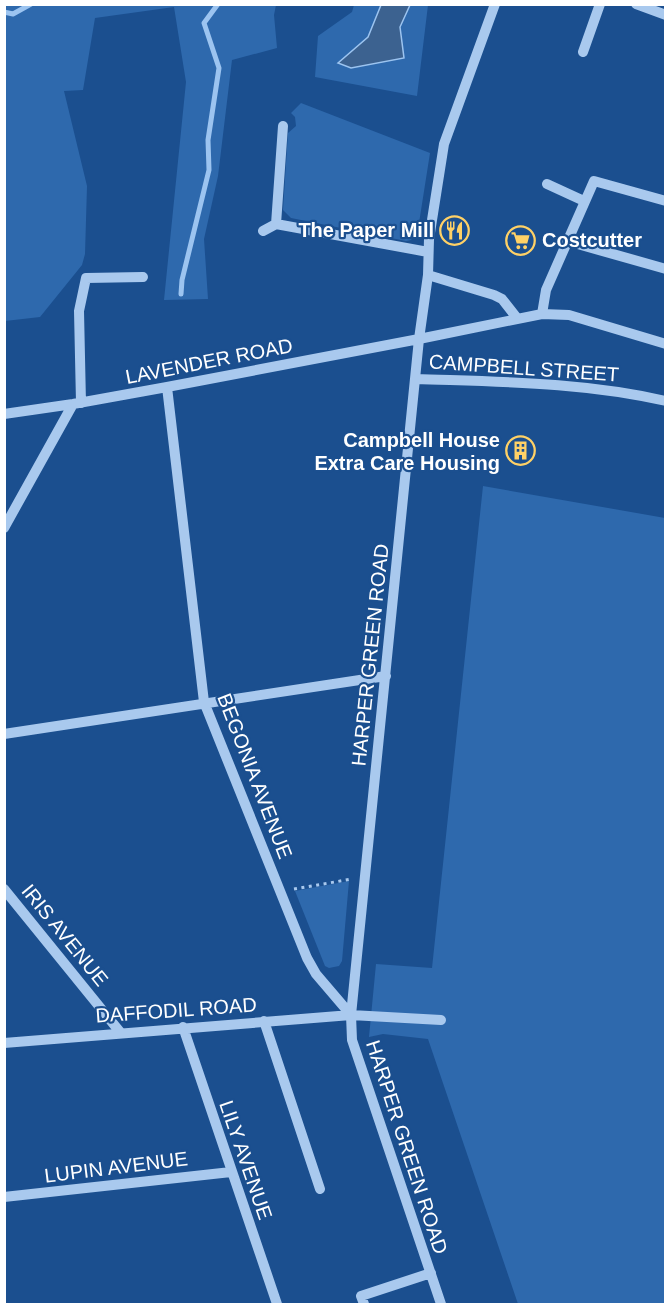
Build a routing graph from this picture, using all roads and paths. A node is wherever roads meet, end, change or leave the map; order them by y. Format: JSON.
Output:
{"nodes":[{"id":1,"x":495,"y":4,"type":"edge"},
{"id":2,"x":600,"y":4,"type":"edge"},
{"id":3,"x":636,"y":4,"type":"edge"},
{"id":4,"x":666,"y":15,"type":"edge"},
{"id":5,"x":583,"y":52,"type":"dead end"},
{"id":6,"x":283,"y":126,"type":"dead end"},
{"id":7,"x":547,"y":184,"type":"dead end"},
{"id":8,"x":584,"y":201,"type":"junction"},
{"id":9,"x":666,"y":201,"type":"edge"},
{"id":10,"x":276,"y":224,"type":"junction"},
{"id":11,"x":263,"y":231,"type":"dead end"},
{"id":12,"x":567,"y":241,"type":"junction"},
{"id":13,"x":428,"y":252,"type":"junction"},
{"id":14,"x":666,"y":269,"type":"edge"},
{"id":15,"x":428,"y":275,"type":"junction"},
{"id":16,"x":143,"y":277,"type":"dead end"},
{"id":17,"x":542,"y":314,"type":"junction"},
{"id":18,"x":517,"y":318,"type":"junction"},
{"id":19,"x":419,"y":339,"type":"junction"},
{"id":20,"x":666,"y":344,"type":"edge"},
{"id":21,"x":416,"y":379,"type":"junction"},
{"id":22,"x":167,"y":387,"type":"junction"},
{"id":23,"x":666,"y":401,"type":"edge"},
{"id":24,"x":77,"y":403,"type":"junction"},
{"id":25,"x":4,"y":414,"type":"edge"},
{"id":26,"x":4,"y":528,"type":"edge"},
{"id":27,"x":386,"y":676,"type":"junction"},
{"id":28,"x":204,"y":702,"type":"junction"},
{"id":29,"x":4,"y":734,"type":"edge"},
{"id":30,"x":365,"y":877,"type":"junction"},
{"id":31,"x":4,"y":889,"type":"edge"},
{"id":32,"x":280,"y":891,"type":"junction"},
{"id":33,"x":351,"y":1015,"type":"junction"},
{"id":34,"x":441,"y":1020,"type":"dead end"},
{"id":35,"x":264,"y":1022,"type":"junction"},
{"id":36,"x":183,"y":1027,"type":"junction"},
{"id":37,"x":120,"y":1032,"type":"junction"},
{"id":38,"x":4,"y":1043,"type":"edge"},
{"id":39,"x":231,"y":1172,"type":"junction"},
{"id":40,"x":320,"y":1189,"type":"dead end"},
{"id":41,"x":4,"y":1197,"type":"edge"},
{"id":42,"x":431,"y":1273,"type":"junction"},
{"id":43,"x":277,"y":1305,"type":"edge"},
{"id":44,"x":364,"y":1305,"type":"edge"},
{"id":45,"x":441,"y":1305,"type":"edge"}],
"edges":[{"from":1,"to":13,"type":"street","name":"HARPER GREEN ROAD"},
{"from":2,"to":5,"type":"street"},
{"from":3,"to":4,"type":"street"},
{"from":6,"to":10,"type":"street"},
{"from":7,"to":8,"type":"street"},
{"from":8,"to":9,"type":"street"},
{"from":8,"to":12,"type":"street"},
{"from":10,"to":11,"type":"street"},
{"from":10,"to":13,"type":"street"},
{"from":12,"to":14,"type":"street"},
{"from":12,"to":17,"type":"street"},
{"from":13,"to":15,"type":"street","name":"HARPER GREEN ROAD"},
{"from":15,"to":18,"type":"street"},
{"from":15,"to":19,"type":"street","name":"HARPER GREEN ROAD"},
{"from":16,"to":24,"type":"street"},
{"from":17,"to":18,"type":"street","name":"CAMPBELL STREET"},
{"from":17,"to":20,"type":"street","name":"CAMPBELL STREET"},
{"from":18,"to":19,"type":"street","name":"CAMPBELL STREET"},
{"from":19,"to":21,"type":"street","name":"HARPER GREEN ROAD"},
{"from":19,"to":22,"type":"street","name":"LAVENDER ROAD"},
{"from":21,"to":23,"type":"street","name":"CAMPBELL STREET"},
{"from":21,"to":27,"type":"street","name":"HARPER GREEN ROAD"},
{"from":22,"to":24,"type":"street","name":"LAVENDER ROAD"},
{"from":22,"to":28,"type":"street","name":"BEGONIA AVENUE"},
{"from":24,"to":25,"type":"street","name":"LAVENDER ROAD"},
{"from":24,"to":26,"type":"street"},
{"from":27,"to":28,"type":"street"},
{"from":27,"to":30,"type":"street","name":"HARPER GREEN ROAD"},
{"from":28,"to":29,"type":"street"},
{"from":28,"to":32,"type":"street","name":"BEGONIA AVENUE"},
{"from":30,"to":32,"type":"path"},
{"from":30,"to":33,"type":"street","name":"HARPER GREEN ROAD"},
{"from":31,"to":37,"type":"street","name":"IRIS AVENUE"},
{"from":32,"to":33,"type":"street","name":"BEGONIA AVENUE"},
{"from":33,"to":34,"type":"street","name":"DAFFODIL ROAD"},
{"from":33,"to":35,"type":"street","name":"DAFFODIL ROAD"},
{"from":33,"to":42,"type":"street","name":"HARPER GREEN ROAD"},
{"from":35,"to":36,"type":"street","name":"DAFFODIL ROAD"},
{"from":35,"to":40,"type":"street"},
{"from":36,"to":37,"type":"street","name":"DAFFODIL ROAD"},
{"from":36,"to":39,"type":"street","name":"LILY AVENUE"},
{"from":37,"to":38,"type":"street","name":"DAFFODIL ROAD"},
{"from":39,"to":41,"type":"street","name":"LUPIN AVENUE"},
{"from":39,"to":43,"type":"street","name":"LILY AVENUE"},
{"from":42,"to":44,"type":"street"},
{"from":42,"to":45,"type":"street","name":"HARPER GREEN ROAD"}]}
